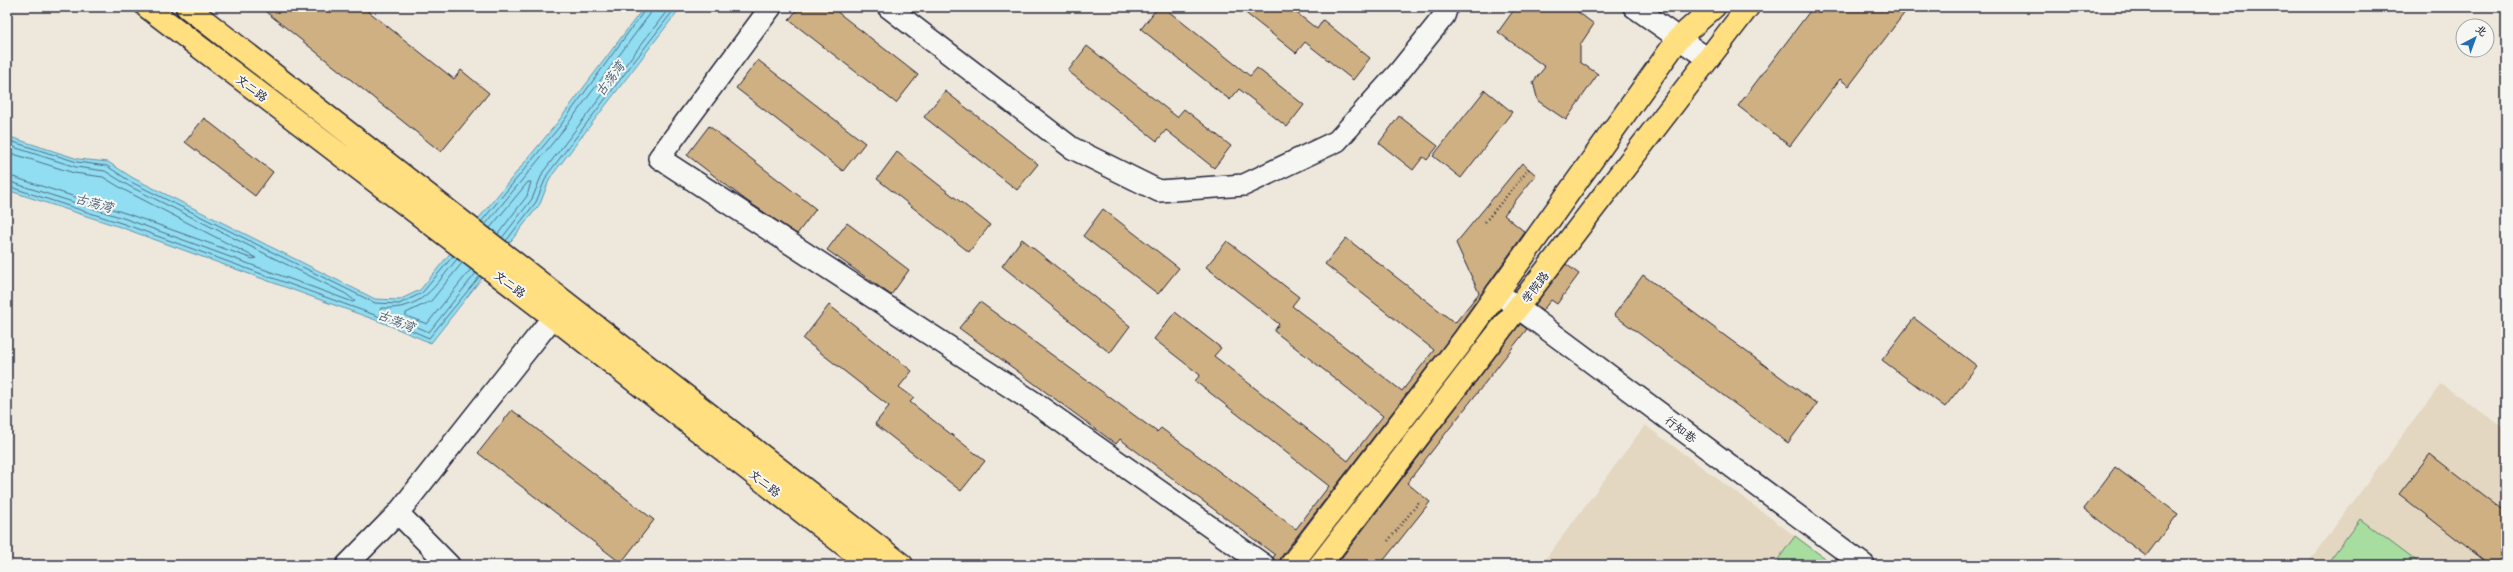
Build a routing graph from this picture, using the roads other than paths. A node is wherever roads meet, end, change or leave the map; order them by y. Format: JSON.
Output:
{"nodes":[{"id":1,"x":147,"y":7,"type":"edge"},
{"id":2,"x":187,"y":7,"type":"edge"},
{"id":3,"x":771,"y":7,"type":"edge"},
{"id":4,"x":888,"y":7,"type":"edge"},
{"id":5,"x":1447,"y":7,"type":"edge"},
{"id":6,"x":1634,"y":7,"type":"edge"},
{"id":7,"x":1714,"y":7,"type":"edge"},
{"id":8,"x":1748,"y":7,"type":"edge"},
{"id":9,"x":1679,"y":38,"type":"junction"},
{"id":10,"x":1708,"y":59,"type":"junction"},
{"id":11,"x":457,"y":230,"type":"junction"},
{"id":12,"x":503,"y":266,"type":"junction"},
{"id":13,"x":1497,"y":292,"type":"junction"},
{"id":14,"x":1519,"y":308,"type":"junction"},
{"id":15,"x":553,"y":317,"type":"junction"},
{"id":16,"x":398,"y":513,"type":"junction"},
{"id":17,"x":347,"y":565,"type":"edge"},
{"id":18,"x":449,"y":565,"type":"edge"},
{"id":19,"x":870,"y":565,"type":"edge"},
{"id":20,"x":902,"y":565,"type":"edge"},
{"id":21,"x":1264,"y":565,"type":"edge"},
{"id":22,"x":1291,"y":565,"type":"edge"},
{"id":23,"x":1320,"y":565,"type":"edge"},
{"id":24,"x":1864,"y":565,"type":"edge"}],
"edges":[{"from":1,"to":11,"type":"main road","name":"文二路"},
{"from":2,"to":11,"type":"main road","name":"文二路"},
{"from":3,"to":21,"type":"street"},
{"from":4,"to":5,"type":"street"},
{"from":6,"to":9,"type":"street"},
{"from":7,"to":9,"type":"main road"},
{"from":8,"to":10,"type":"main road","name":"学院路"},
{"from":9,"to":10,"type":"street"},
{"from":9,"to":13,"type":"main road"},
{"from":10,"to":14,"type":"main road","name":"学院路"},
{"from":11,"to":12,"type":"main road","name":"文二路"},
{"from":12,"to":15,"type":"main road","name":"文二路"},
{"from":12,"to":20,"type":"main road","name":"文二路"},
{"from":13,"to":14,"type":"street","name":"行知巷"},
{"from":13,"to":22,"type":"main road"},
{"from":14,"to":23,"type":"main road","name":"学院路"},
{"from":14,"to":24,"type":"street","name":"行知巷"},
{"from":15,"to":16,"type":"street"},
{"from":15,"to":19,"type":"main road","name":"文二路"},
{"from":16,"to":17,"type":"street"},
{"from":16,"to":18,"type":"street"}]}
